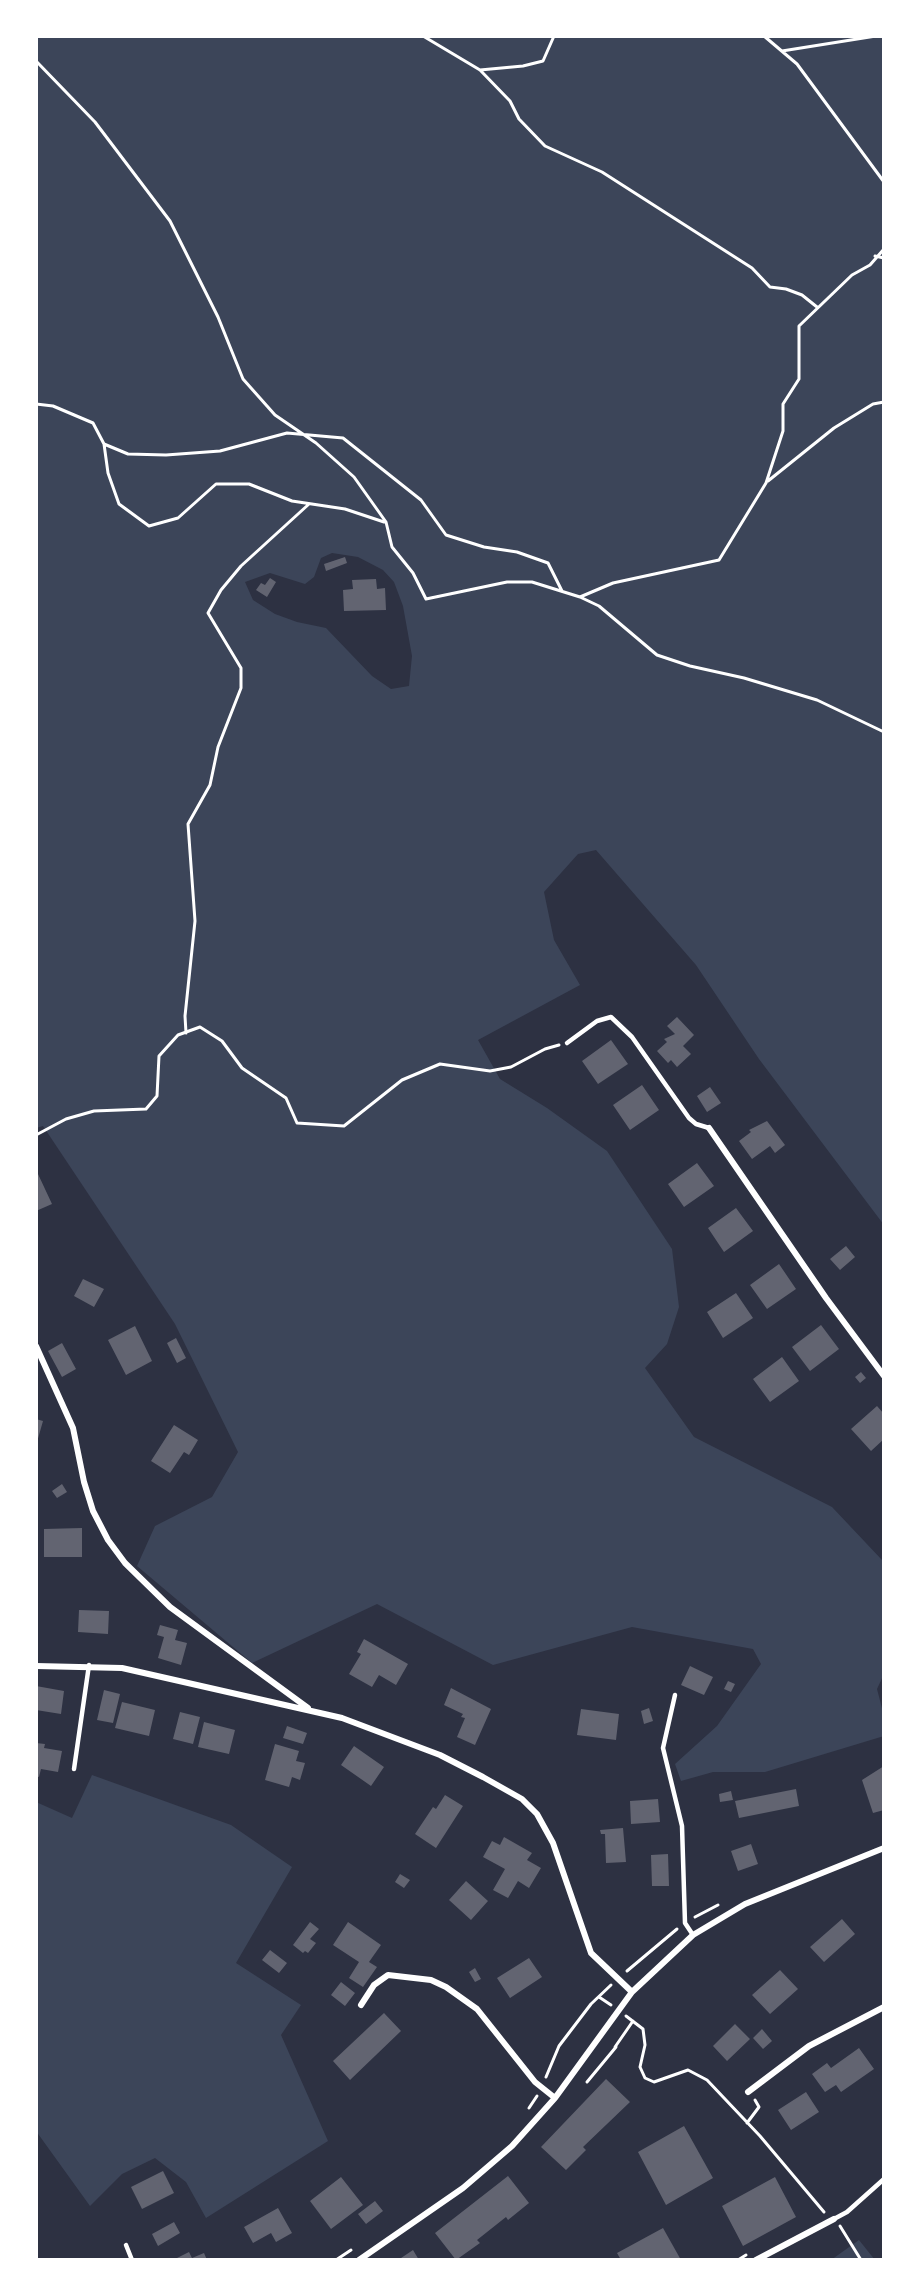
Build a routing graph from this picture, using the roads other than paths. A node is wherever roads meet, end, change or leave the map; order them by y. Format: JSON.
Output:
{"nodes":[{"id":1,"x":567,"y":1043,"type":"road end"},
{"id":2,"x":709,"y":1128,"type":"joint"},
{"id":3,"x":36,"y":1346,"type":"edge"},
{"id":4,"x":884,"y":1376,"type":"edge"},
{"id":5,"x":89,"y":1665,"type":"junction"},
{"id":6,"x":36,"y":1666,"type":"edge"},
{"id":7,"x":675,"y":1695,"type":"dead end"},
{"id":8,"x":311,"y":1710,"type":"junction"},
{"id":9,"x":74,"y":1769,"type":"dead end"},
{"id":10,"x":884,"y":1848,"type":"edge"},
{"id":11,"x":693,"y":1935,"type":"junction"},
{"id":12,"x":632,"y":1992,"type":"junction"},
{"id":13,"x":361,"y":2005,"type":"dead end"},
{"id":14,"x":884,"y":2007,"type":"edge"},
{"id":15,"x":748,"y":2092,"type":"road end"},
{"id":16,"x":555,"y":2098,"type":"junction"},
{"id":17,"x":884,"y":2179,"type":"edge"},
{"id":18,"x":834,"y":2219,"type":"joint"},
{"id":19,"x":126,"y":2245,"type":"dead end"},
{"id":20,"x":132,"y":2260,"type":"edge"},
{"id":21,"x":359,"y":2260,"type":"edge"},
{"id":22,"x":756,"y":2260,"type":"edge"}],
"edges":[{"from":1,"to":2,"type":"lane"},
{"from":2,"to":4,"type":"street"},
{"from":3,"to":8,"type":"street"},
{"from":5,"to":6,"type":"street"},
{"from":5,"to":8,"type":"street"},
{"from":5,"to":9,"type":"lane"},
{"from":7,"to":11,"type":"lane"},
{"from":8,"to":12,"type":"street"},
{"from":10,"to":11,"type":"street"},
{"from":11,"to":12,"type":"street"},
{"from":12,"to":16,"type":"street"},
{"from":13,"to":16,"type":"street"},
{"from":14,"to":15,"type":"street"},
{"from":16,"to":21,"type":"street"},
{"from":17,"to":18,"type":"lane"},
{"from":18,"to":22,"type":"street"},
{"from":19,"to":20,"type":"lane"}]}
